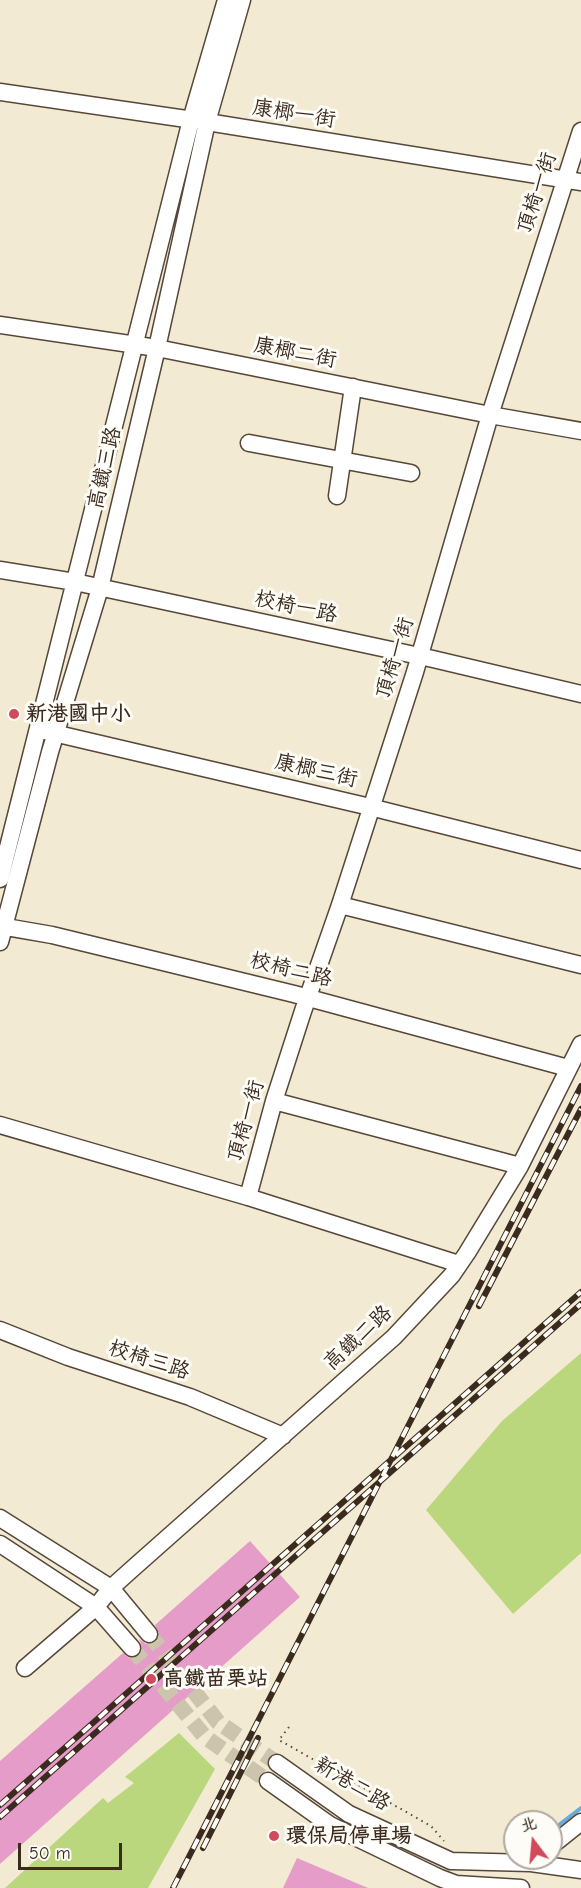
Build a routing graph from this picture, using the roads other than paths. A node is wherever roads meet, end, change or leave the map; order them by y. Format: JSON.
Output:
{"nodes":[{"id":1,"x":226,"y":0,"type":"edge"},
{"id":2,"x":242,"y":0,"type":"edge"},
{"id":3,"x":0,"y":92,"type":"edge"},
{"id":4,"x":199,"y":121,"type":"junction"},
{"id":5,"x":581,"y":131,"type":"edge"},
{"id":6,"x":573,"y":181,"type":"edge"},
{"id":7,"x":0,"y":325,"type":"edge"},
{"id":8,"x":135,"y":345,"type":"junction"},
{"id":9,"x":157,"y":348,"type":"junction"},
{"id":10,"x":352,"y":387,"type":"junction"},
{"id":11,"x":490,"y":415,"type":"junction"},
{"id":12,"x":581,"y":431,"type":"edge"},
{"id":13,"x":249,"y":443,"type":"dead end"},
{"id":14,"x":341,"y":461,"type":"junction"},
{"id":15,"x":411,"y":473,"type":"dead end"},
{"id":16,"x":337,"y":496,"type":"dead end"},
{"id":17,"x":0,"y":570,"type":"edge"},
{"id":18,"x":75,"y":582,"type":"junction"},
{"id":19,"x":100,"y":588,"type":"junction"},
{"id":20,"x":420,"y":656,"type":"junction"},
{"id":21,"x":581,"y":694,"type":"edge"},
{"id":22,"x":39,"y":730,"type":"junction"},
{"id":23,"x":56,"y":734,"type":"junction"},
{"id":24,"x":370,"y":807,"type":"junction"},
{"id":25,"x":581,"y":860,"type":"edge"},
{"id":26,"x":0,"y":879,"type":"edge"},
{"id":27,"x":340,"y":905,"type":"junction"},
{"id":28,"x":1,"y":932,"type":"edge"},
{"id":29,"x":581,"y":965,"type":"edge"},
{"id":30,"x":308,"y":998,"type":"junction"},
{"id":31,"x":581,"y":1044,"type":"edge"},
{"id":32,"x":568,"y":1068,"type":"junction"},
{"id":33,"x":274,"y":1101,"type":"junction"},
{"id":34,"x":0,"y":1125,"type":"edge"},
{"id":35,"x":520,"y":1166,"type":"junction"},
{"id":36,"x":248,"y":1197,"type":"junction"},
{"id":37,"x":459,"y":1264,"type":"junction"},
{"id":38,"x":0,"y":1330,"type":"edge"},
{"id":39,"x":283,"y":1436,"type":"junction"},
{"id":40,"x":0,"y":1518,"type":"edge"},
{"id":41,"x":0,"y":1544,"type":"edge"},
{"id":42,"x":111,"y":1588,"type":"junction"},
{"id":43,"x":96,"y":1607,"type":"junction"},
{"id":44,"x":148,"y":1634,"type":"tunnel mouth"},
{"id":45,"x":132,"y":1648,"type":"tunnel mouth"},
{"id":46,"x":25,"y":1668,"type":"dead end"},
{"id":47,"x":277,"y":1763,"type":"tunnel mouth"},
{"id":48,"x":268,"y":1781,"type":"tunnel mouth"},
{"id":49,"x":581,"y":1822,"type":"edge"},
{"id":50,"x":563,"y":1836,"type":"edge"},
{"id":51,"x":451,"y":1861,"type":"junction"},
{"id":52,"x":503,"y":1861,"type":"edge"},
{"id":53,"x":563,"y":1867,"type":"edge"},
{"id":54,"x":581,"y":1870,"type":"edge"},
{"id":55,"x":447,"y":1885,"type":"edge"},
{"id":56,"x":521,"y":1888,"type":"edge"}],
"edges":[{"from":1,"to":4,"type":"street","name":"高鐵三路"},
{"from":2,"to":4,"type":"street","name":"高鐵三路"},
{"from":3,"to":4,"type":"street","name":"康榔一街"},
{"from":4,"to":6,"type":"street","name":"康榔一街"},
{"from":4,"to":8,"type":"street","name":"高鐵三路"},
{"from":4,"to":9,"type":"street","name":"高鐵三路"},
{"from":5,"to":6,"type":"street","name":"頂椅一街"},
{"from":6,"to":11,"type":"street","name":"頂椅一街"},
{"from":7,"to":8,"type":"street","name":"康榔二街"},
{"from":8,"to":9,"type":"street","name":"康榔二街"},
{"from":8,"to":18,"type":"street","name":"高鐵三路"},
{"from":9,"to":10,"type":"street","name":"康榔二街"},
{"from":9,"to":19,"type":"street","name":"高鐵三路"},
{"from":10,"to":11,"type":"street","name":"康榔二街"},
{"from":10,"to":14,"type":"street"},
{"from":11,"to":12,"type":"street","name":"康榔二街"},
{"from":11,"to":20,"type":"street","name":"頂椅一街"},
{"from":13,"to":14,"type":"street"},
{"from":14,"to":15,"type":"street"},
{"from":14,"to":16,"type":"street"},
{"from":17,"to":18,"type":"street","name":"校椅一路"},
{"from":18,"to":19,"type":"street","name":"校椅一路"},
{"from":18,"to":22,"type":"street","name":"高鐵三路"},
{"from":19,"to":20,"type":"street","name":"校椅一路"},
{"from":19,"to":23,"type":"street","name":"高鐵三路"},
{"from":20,"to":21,"type":"street","name":"校椅一路"},
{"from":20,"to":24,"type":"street","name":"頂椅一街"},
{"from":22,"to":23,"type":"street","name":"康榔三街"},
{"from":22,"to":26,"type":"street","name":"高鐵三路"},
{"from":23,"to":24,"type":"street","name":"康榔三街"},
{"from":23,"to":28,"type":"street","name":"高鐵三路"},
{"from":24,"to":25,"type":"street","name":"康榔三街"},
{"from":24,"to":27,"type":"street","name":"頂椅一街"},
{"from":27,"to":29,"type":"street"},
{"from":27,"to":30,"type":"street","name":"頂椅一街"},
{"from":28,"to":30,"type":"street","name":"校椅二路"},
{"from":30,"to":32,"type":"street","name":"校椅二路"},
{"from":30,"to":33,"type":"street","name":"頂椅一街"},
{"from":31,"to":32,"type":"street","name":"高鐵二路"},
{"from":32,"to":35,"type":"street","name":"高鐵二路"},
{"from":33,"to":35,"type":"street"},
{"from":33,"to":36,"type":"street","name":"頂椅一街"},
{"from":34,"to":36,"type":"street"},
{"from":35,"to":37,"type":"street","name":"高鐵二路"},
{"from":36,"to":37,"type":"street"},
{"from":37,"to":39,"type":"street","name":"高鐵二路"},
{"from":38,"to":39,"type":"street","name":"校椅三路"},
{"from":39,"to":42,"type":"street","name":"高鐵二路"},
{"from":40,"to":42,"type":"street"},
{"from":41,"to":43,"type":"street"},
{"from":42,"to":43,"type":"street","name":"高鐵二路"},
{"from":42,"to":44,"type":"street"},
{"from":43,"to":45,"type":"street"},
{"from":43,"to":46,"type":"street","name":"高鐵二路"},
{"from":47,"to":51,"type":"street","name":"新港二路"},
{"from":48,"to":55,"type":"street","name":"新港二路"},
{"from":49,"to":50,"type":"street"},
{"from":51,"to":52,"type":"street","name":"新港二路"},
{"from":51,"to":55,"type":"street"},
{"from":53,"to":54,"type":"street","name":"新港二路"},
{"from":55,"to":56,"type":"street","name":"新港二路"}]}
